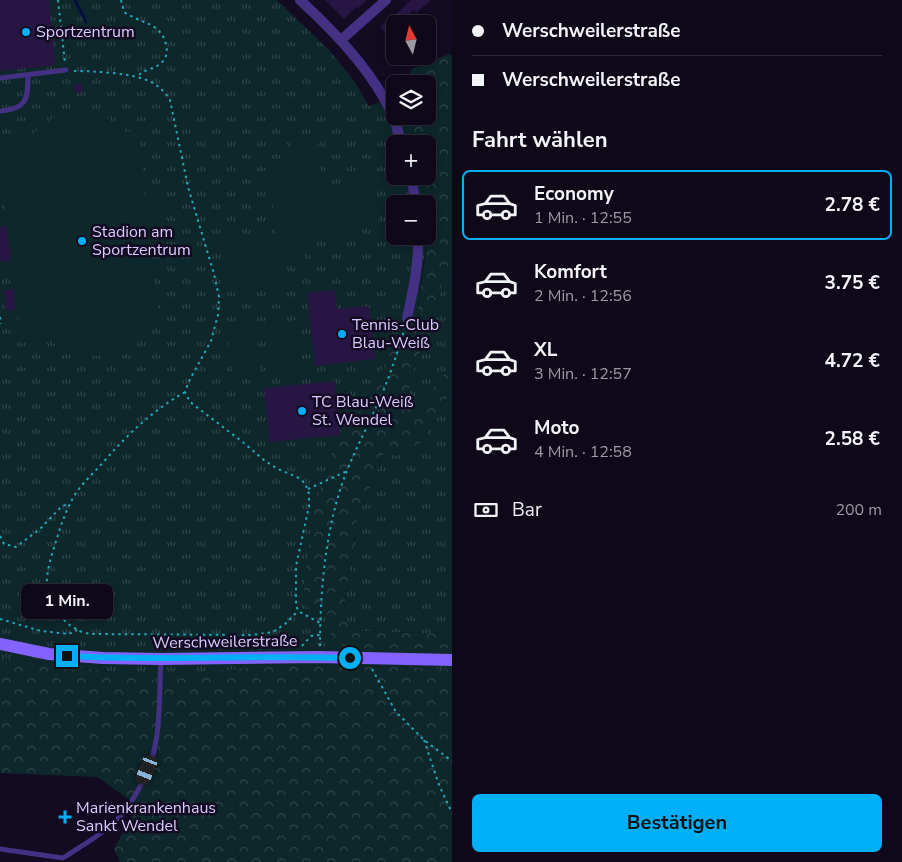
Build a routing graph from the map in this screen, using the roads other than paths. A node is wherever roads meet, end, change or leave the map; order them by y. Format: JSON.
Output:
{"nodes":[{"id":1,"x":300,"y":0,"type":"edge"},
{"id":2,"x":386,"y":0,"type":"edge"},
{"id":3,"x":341,"y":40,"type":"junction"},
{"id":4,"x":66,"y":70,"type":"road end"},
{"id":5,"x":28,"y":75,"type":"junction"},
{"id":6,"x":0,"y":78,"type":"edge"},
{"id":7,"x":0,"y":111,"type":"edge"},
{"id":8,"x":399,"y":135,"type":"edge"},
{"id":9,"x":417,"y":245,"type":"edge"},
{"id":10,"x":407,"y":318,"type":"road end"},
{"id":11,"x":0,"y":644,"type":"edge"},
{"id":12,"x":161,"y":659,"type":"junction"},
{"id":13,"x":452,"y":660,"type":"edge"},
{"id":14,"x":0,"y":848,"type":"edge"},
{"id":15,"x":62,"y":860,"type":"edge"}],
"edges":[{"from":1,"to":3,"type":"street"},
{"from":2,"to":3,"type":"street"},
{"from":3,"to":8,"type":"street"},
{"from":4,"to":5,"type":"lane"},
{"from":5,"to":6,"type":"lane"},
{"from":5,"to":7,"type":"lane"},
{"from":9,"to":10,"type":"street"},
{"from":11,"to":12,"type":"main road","name":"Werschweilerstraße"},
{"from":12,"to":13,"type":"main road","name":"Werschweilerstraße"},
{"from":12,"to":15,"type":"lane"},
{"from":14,"to":15,"type":"lane"}]}
